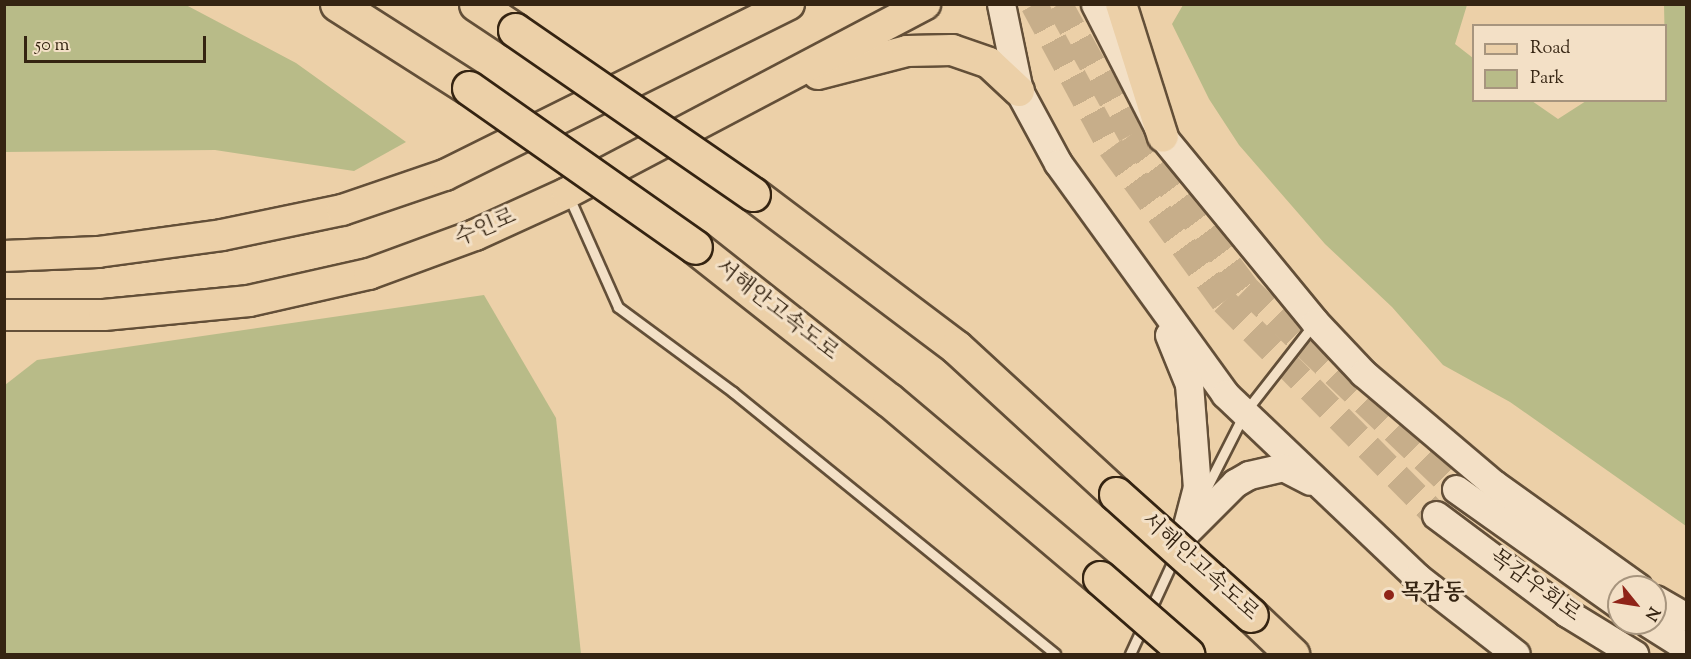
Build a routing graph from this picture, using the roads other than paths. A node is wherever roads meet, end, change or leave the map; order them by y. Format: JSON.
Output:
{"nodes":[{"id":1,"x":337,"y":4,"type":"edge"},
{"id":2,"x":476,"y":4,"type":"edge"},
{"id":3,"x":789,"y":4,"type":"edge"},
{"id":4,"x":925,"y":4,"type":"edge"},
{"id":5,"x":1001,"y":4,"type":"edge"},
{"id":6,"x":1095,"y":4,"type":"edge"},
{"id":7,"x":1121,"y":4,"type":"edge"},
{"id":8,"x":763,"y":89,"type":"junction"},
{"id":9,"x":1019,"y":91,"type":"junction"},
{"id":10,"x":1163,"y":137,"type":"junction"},
{"id":11,"x":567,"y":193,"type":"junction"},
{"id":12,"x":4,"y":256,"type":"edge"},
{"id":13,"x":1152,"y":295,"type":"junction"},
{"id":14,"x":4,"y":315,"type":"edge"},
{"id":15,"x":1315,"y":322,"type":"junction"},
{"id":16,"x":1245,"y":412,"type":"junction"},
{"id":17,"x":1456,"y":489,"type":"tunnel mouth"},
{"id":18,"x":1328,"y":490,"type":"junction"},
{"id":19,"x":1436,"y":515,"type":"tunnel mouth"},
{"id":20,"x":1185,"y":533,"type":"junction"},
{"id":21,"x":1621,"y":575,"type":"edge"},
{"id":22,"x":1607,"y":596,"type":"edge"},
{"id":23,"x":1667,"y":605,"type":"edge"},
{"id":24,"x":1686,"y":617,"type":"edge"},
{"id":25,"x":1667,"y":635,"type":"edge"},
{"id":26,"x":1686,"y":647,"type":"edge"},
{"id":27,"x":1055,"y":654,"type":"edge"},
{"id":28,"x":1130,"y":654,"type":"edge"},
{"id":29,"x":1187,"y":654,"type":"edge"},
{"id":30,"x":1292,"y":654,"type":"edge"},
{"id":31,"x":1516,"y":654,"type":"edge"},
{"id":32,"x":1634,"y":654,"type":"edge"}],
"edges":[{"from":1,"to":29,"type":"highway","name":"서해안고속도로","bridge":true},
{"from":2,"to":30,"type":"highway","name":"서해안고속도로","bridge":true},
{"from":3,"to":12,"type":"main road"},
{"from":4,"to":8,"type":"main road","name":"수인로"},
{"from":5,"to":9,"type":"main road"},
{"from":6,"to":10,"type":"main road"},
{"from":7,"to":10,"type":"main road"},
{"from":8,"to":9,"type":"main road"},
{"from":8,"to":11,"type":"main road","name":"수인로"},
{"from":9,"to":13,"type":"main road"},
{"from":10,"to":15,"type":"main road"},
{"from":11,"to":14,"type":"main road","name":"수인로"},
{"from":11,"to":27,"type":"lane"},
{"from":13,"to":16,"type":"main road"},
{"from":13,"to":20,"type":"main road"},
{"from":15,"to":16,"type":"lane"},
{"from":15,"to":21,"type":"main road"},
{"from":16,"to":18,"type":"main road"},
{"from":16,"to":20,"type":"lane"},
{"from":17,"to":22,"type":"main road","name":"목감우회로"},
{"from":18,"to":20,"type":"main road"},
{"from":18,"to":31,"type":"main road"},
{"from":19,"to":32,"type":"main road","name":"목감우회로"},
{"from":20,"to":28,"type":"lane"},
{"from":23,"to":24,"type":"main road"},
{"from":25,"to":26,"type":"main road"}]}
